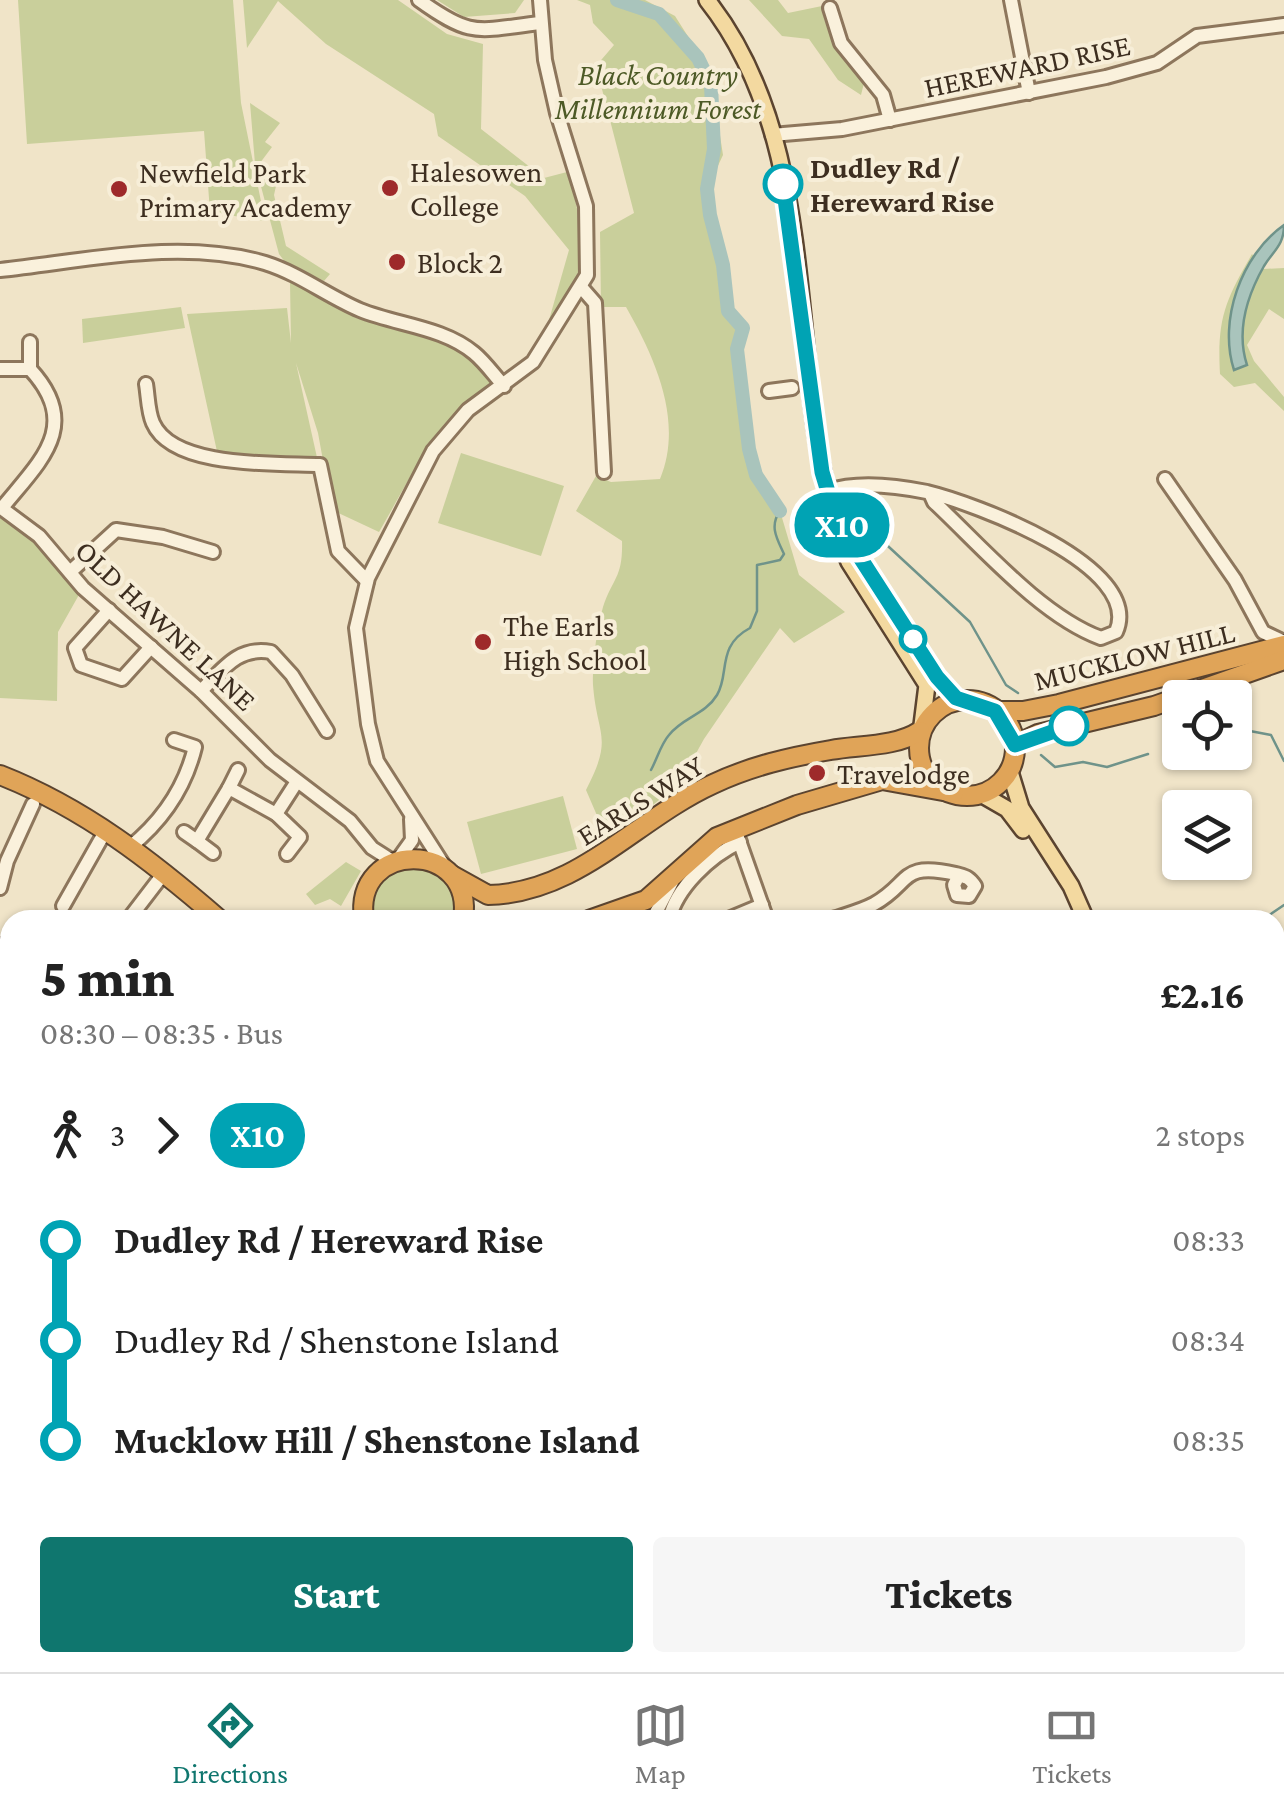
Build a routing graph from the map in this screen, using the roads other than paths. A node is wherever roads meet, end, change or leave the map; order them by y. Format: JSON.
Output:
{"nodes":[{"id":1,"x":419,"y":0,"type":"edge"},
{"id":2,"x":540,"y":0,"type":"edge"},
{"id":3,"x":706,"y":0,"type":"edge"},
{"id":4,"x":1011,"y":0,"type":"edge"},
{"id":5,"x":830,"y":8,"type":"dead end"},
{"id":6,"x":541,"y":23,"type":"junction"},
{"id":7,"x":1284,"y":25,"type":"edge"},
{"id":8,"x":1029,"y":93,"type":"junction"},
{"id":9,"x":890,"y":120,"type":"junction"},
{"id":10,"x":772,"y":135,"type":"junction"},
{"id":11,"x":0,"y":270,"type":"edge"},
{"id":12,"x":581,"y":287,"type":"junction"},
{"id":13,"x":30,"y":342,"type":"dead end"},
{"id":14,"x":0,"y":369,"type":"edge"},
{"id":15,"x":30,"y":369,"type":"junction"},
{"id":16,"x":146,"y":384,"type":"dead end"},
{"id":17,"x":504,"y":386,"type":"junction"},
{"id":18,"x":801,"y":387,"type":"junction"},
{"id":19,"x":762,"y":392,"type":"dead end"},
{"id":20,"x":604,"y":472,"type":"dead end"},
{"id":21,"x":1164,"y":479,"type":"dead end"},
{"id":22,"x":828,"y":492,"type":"junction"},
{"id":23,"x":930,"y":493,"type":"junction"},
{"id":24,"x":1,"y":508,"type":"edge"},
{"id":25,"x":834,"y":512,"type":"junction"},
{"id":26,"x":214,"y":552,"type":"dead end"},
{"id":27,"x":70,"y":572,"type":"junction"},
{"id":28,"x":367,"y":580,"type":"junction"},
{"id":29,"x":108,"y":610,"type":"junction"},
{"id":30,"x":1258,"y":625,"type":"junction"},
{"id":31,"x":1284,"y":643,"type":"edge"},
{"id":32,"x":150,"y":647,"type":"junction"},
{"id":33,"x":1250,"y":655,"type":"junction"},
{"id":34,"x":1284,"y":660,"type":"edge"},
{"id":35,"x":200,"y":691,"type":"junction"},
{"id":36,"x":969,"y":702,"type":"junction"},
{"id":37,"x":995,"y":711,"type":"junction"},
{"id":38,"x":921,"y":728,"type":"junction"},
{"id":39,"x":327,"y":731,"type":"dead end"},
{"id":40,"x":174,"y":740,"type":"dead end"},
{"id":41,"x":1015,"y":745,"type":"junction"},
{"id":42,"x":238,"y":770,"type":"dead end"},
{"id":43,"x":1010,"y":772,"type":"junction"},
{"id":44,"x":0,"y":775,"type":"edge"},
{"id":45,"x":296,"y":783,"type":"junction"},
{"id":46,"x":229,"y":788,"type":"junction"},
{"id":47,"x":954,"y":793,"type":"junction"},
{"id":48,"x":981,"y":794,"type":"junction"},
{"id":49,"x":33,"y":804,"type":"dead end"},
{"id":50,"x":410,"y":813,"type":"junction"},
{"id":51,"x":276,"y":814,"type":"junction"},
{"id":52,"x":106,"y":830,"type":"junction"},
{"id":53,"x":184,"y":832,"type":"dead end"},
{"id":54,"x":737,"y":835,"type":"junction"},
{"id":55,"x":196,"y":841,"type":"junction"},
{"id":56,"x":130,"y":847,"type":"junction"},
{"id":57,"x":372,"y":848,"type":"junction"},
{"id":58,"x":213,"y":852,"type":"dead end"},
{"id":59,"x":287,"y":854,"type":"dead end"},
{"id":60,"x":3,"y":861,"type":"edge"},
{"id":61,"x":396,"y":861,"type":"junction"},
{"id":62,"x":164,"y":874,"type":"junction"},
{"id":63,"x":450,"y":874,"type":"junction"},
{"id":64,"x":959,"y":876,"type":"dead end"},
{"id":65,"x":374,"y":877,"type":"junction"},
{"id":66,"x":673,"y":880,"type":"junction"},
{"id":67,"x":0,"y":888,"type":"edge"},
{"id":68,"x":762,"y":905,"type":"junction"},
{"id":69,"x":63,"y":906,"type":"dead end"},
{"id":70,"x":136,"y":910,"type":"edge"},
{"id":71,"x":208,"y":910,"type":"edge"},
{"id":72,"x":364,"y":910,"type":"edge"},
{"id":73,"x":463,"y":910,"type":"edge"},
{"id":74,"x":635,"y":910,"type":"edge"},
{"id":75,"x":657,"y":910,"type":"edge"},
{"id":76,"x":672,"y":910,"type":"edge"},
{"id":77,"x":750,"y":910,"type":"edge"},
{"id":78,"x":764,"y":910,"type":"edge"},
{"id":79,"x":873,"y":910,"type":"edge"},
{"id":80,"x":1076,"y":910,"type":"edge"},
{"id":81,"x":1076,"y":910,"type":"edge"}],
"edges":[{"from":1,"to":6,"type":"street"},
{"from":2,"to":6,"type":"street"},
{"from":3,"to":10,"type":"main road"},
{"from":4,"to":8,"type":"street"},
{"from":5,"to":9,"type":"street"},
{"from":6,"to":12,"type":"street"},
{"from":7,"to":8,"type":"street","name":"HEREWARD RISE"},
{"from":8,"to":9,"type":"street","name":"HEREWARD RISE"},
{"from":9,"to":10,"type":"street","name":"HEREWARD RISE"},
{"from":10,"to":18,"type":"main road"},
{"from":11,"to":17,"type":"street"},
{"from":12,"to":17,"type":"street"},
{"from":12,"to":20,"type":"street"},
{"from":13,"to":15,"type":"street"},
{"from":14,"to":15,"type":"street"},
{"from":15,"to":24,"type":"street"},
{"from":16,"to":28,"type":"street"},
{"from":17,"to":28,"type":"street"},
{"from":18,"to":19,"type":"street"},
{"from":18,"to":22,"type":"main road"},
{"from":21,"to":30,"type":"street"},
{"from":22,"to":23,"type":"street"},
{"from":22,"to":25,"type":"main road"},
{"from":23,"to":23,"type":"street"},
{"from":24,"to":27,"type":"street","name":"OLD HAWNE LANE"},
{"from":25,"to":36,"type":"main road"},
{"from":25,"to":38,"type":"main road"},
{"from":26,"to":27,"type":"street"},
{"from":27,"to":29,"type":"street","name":"OLD HAWNE LANE"},
{"from":28,"to":50,"type":"street"},
{"from":29,"to":32,"type":"street","name":"OLD HAWNE LANE"},
{"from":29,"to":32,"type":"street"},
{"from":30,"to":31,"type":"street"},
{"from":30,"to":33,"type":"street"},
{"from":31,"to":33,"type":"highway","name":"MUCKLOW HILL"},
{"from":32,"to":35,"type":"street","name":"OLD HAWNE LANE"},
{"from":33,"to":37,"type":"highway","name":"MUCKLOW HILL"},
{"from":34,"to":41,"type":"highway","name":"MUCKLOW HILL"},
{"from":35,"to":39,"type":"street"},
{"from":35,"to":45,"type":"street","name":"OLD HAWNE LANE"},
{"from":36,"to":37,"type":"highway"},
{"from":36,"to":38,"type":"highway"},
{"from":37,"to":41,"type":"highway"},
{"from":38,"to":47,"type":"highway"},
{"from":38,"to":63,"type":"highway","name":"EARLS WAY"},
{"from":40,"to":56,"type":"street"},
{"from":41,"to":43,"type":"highway"},
{"from":42,"to":46,"type":"street"},
{"from":43,"to":48,"type":"highway"},
{"from":43,"to":80,"type":"main road"},
{"from":44,"to":52,"type":"highway"},
{"from":45,"to":51,"type":"street"},
{"from":45,"to":57,"type":"street","name":"OLD HAWNE LANE"},
{"from":46,"to":51,"type":"street"},
{"from":46,"to":55,"type":"street"},
{"from":47,"to":48,"type":"highway"},
{"from":47,"to":54,"type":"highway"},
{"from":48,"to":81,"type":"main road"},
{"from":49,"to":60,"type":"street"},
{"from":50,"to":61,"type":"street"},
{"from":50,"to":63,"type":"street"},
{"from":51,"to":59,"type":"street"},
{"from":52,"to":56,"type":"highway"},
{"from":52,"to":69,"type":"street"},
{"from":53,"to":55,"type":"street"},
{"from":54,"to":66,"type":"highway"},
{"from":54,"to":68,"type":"street"},
{"from":54,"to":76,"type":"street"},
{"from":55,"to":58,"type":"street"},
{"from":56,"to":62,"type":"highway"},
{"from":57,"to":61,"type":"street","name":"OLD HAWNE LANE"},
{"from":57,"to":65,"type":"street"},
{"from":60,"to":67,"type":"street"},
{"from":61,"to":63,"type":"highway","name":"EARLS WAY"},
{"from":61,"to":65,"type":"highway"},
{"from":62,"to":70,"type":"street"},
{"from":62,"to":71,"type":"highway"},
{"from":63,"to":73,"type":"highway"},
{"from":64,"to":79,"type":"street"},
{"from":65,"to":72,"type":"highway"},
{"from":66,"to":74,"type":"highway"},
{"from":66,"to":75,"type":"street"},
{"from":68,"to":77,"type":"street"},
{"from":68,"to":78,"type":"street"}]}
